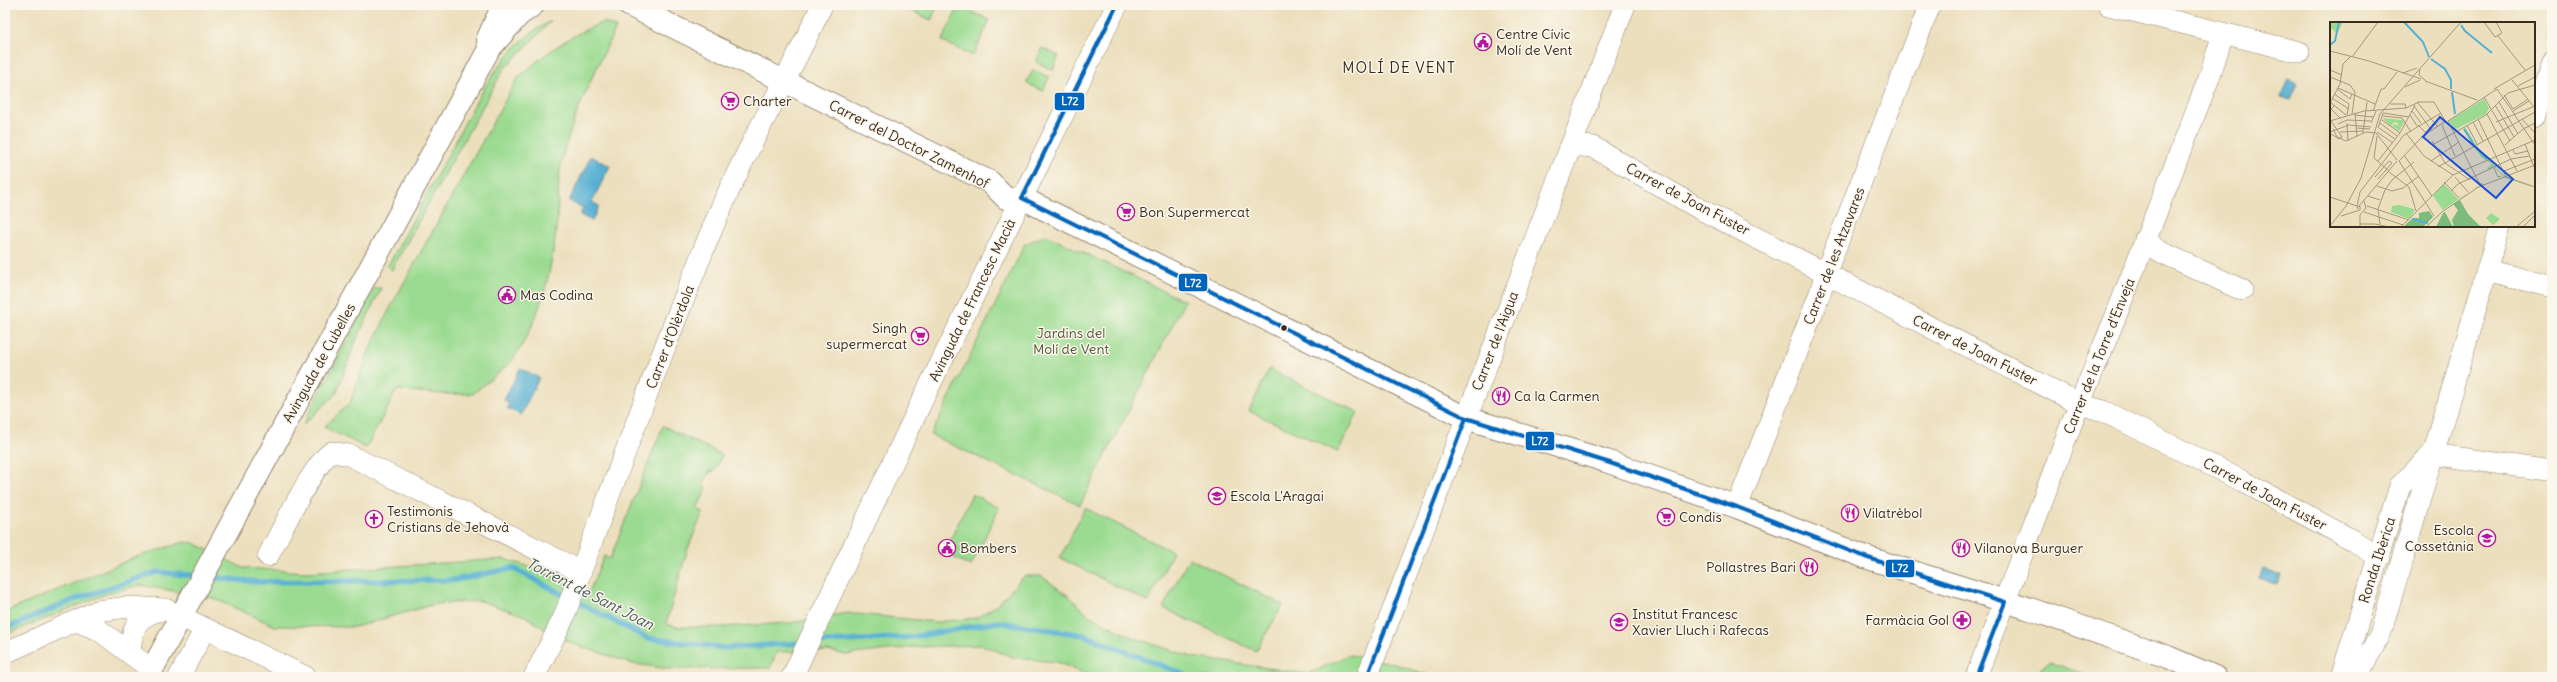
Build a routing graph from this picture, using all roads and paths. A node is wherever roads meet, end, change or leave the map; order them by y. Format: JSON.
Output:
{"nodes":[{"id":1,"x":503,"y":5,"type":"edge"},
{"id":2,"x":533,"y":5,"type":"edge"},
{"id":3,"x":629,"y":5,"type":"edge"},
{"id":4,"x":822,"y":5,"type":"edge"},
{"id":5,"x":1116,"y":5,"type":"edge"},
{"id":6,"x":1625,"y":5,"type":"edge"},
{"id":7,"x":1930,"y":5,"type":"edge"},
{"id":8,"x":2109,"y":5,"type":"edge"},
{"id":9,"x":2223,"y":34,"type":"junction"},
{"id":10,"x":489,"y":49,"type":"junction"},
{"id":11,"x":2299,"y":52,"type":"dead end"},
{"id":12,"x":2552,"y":62,"type":"edge"},
{"id":13,"x":784,"y":81,"type":"junction"},
{"id":14,"x":2540,"y":116,"type":"edge"},
{"id":15,"x":1571,"y":145,"type":"junction"},
{"id":16,"x":1022,"y":198,"type":"junction"},
{"id":17,"x":2500,"y":227,"type":"edge"},
{"id":18,"x":2145,"y":239,"type":"junction"},
{"id":19,"x":2487,"y":270,"type":"junction"},
{"id":20,"x":1826,"y":272,"type":"junction"},
{"id":21,"x":2552,"y":288,"type":"edge"},
{"id":22,"x":2242,"y":290,"type":"dead end"},
{"id":23,"x":2080,"y":404,"type":"junction"},
{"id":24,"x":1466,"y":418,"type":"junction"},
{"id":25,"x":2432,"y":454,"type":"junction"},
{"id":26,"x":2552,"y":471,"type":"edge"},
{"id":27,"x":1737,"y":506,"type":"junction"},
{"id":28,"x":268,"y":556,"type":"dead end"},
{"id":29,"x":2379,"y":557,"type":"junction"},
{"id":30,"x":578,"y":578,"type":"junction"},
{"id":31,"x":2005,"y":602,"type":"junction"},
{"id":32,"x":178,"y":609,"type":"junction"},
{"id":33,"x":76,"y":621,"type":"junction"},
{"id":34,"x":205,"y":629,"type":"junction"},
{"id":35,"x":130,"y":652,"type":"junction"},
{"id":36,"x":5,"y":653,"type":"edge"},
{"id":37,"x":1370,"y":670,"type":"edge"},
{"id":38,"x":150,"y":673,"type":"edge"},
{"id":39,"x":793,"y":674,"type":"edge"},
{"id":40,"x":179,"y":677,"type":"edge"},
{"id":41,"x":306,"y":677,"type":"edge"},
{"id":42,"x":534,"y":677,"type":"edge"},
{"id":43,"x":1976,"y":677,"type":"edge"},
{"id":44,"x":2215,"y":677,"type":"edge"},
{"id":45,"x":2341,"y":677,"type":"edge"},
{"id":46,"x":2359,"y":677,"type":"edge"}],
"edges":[{"from":1,"to":10,"type":"street"},
{"from":2,"to":10,"type":"street"},
{"from":3,"to":13,"type":"street","name":"Carrer del Doctor Zamenhof"},
{"from":4,"to":13,"type":"street","name":"Carrer d'Olèrdola"},
{"from":5,"to":16,"type":"street","name":"Avinguda de Francesc Macià"},
{"from":6,"to":15,"type":"street","name":"Carrer de l'Aigua"},
{"from":7,"to":20,"type":"street","name":"Carrer de les Atzavares"},
{"from":8,"to":9,"type":"street"},
{"from":9,"to":11,"type":"street"},
{"from":9,"to":18,"type":"street","name":"Carrer de la Torre d'Enveja"},
{"from":10,"to":32,"type":"street","name":"Avinguda de Cubelles"},
{"from":12,"to":14,"type":"street"},
{"from":13,"to":16,"type":"street","name":"Carrer del Doctor Zamenhof"},
{"from":13,"to":30,"type":"street","name":"Carrer d'Olèrdola"},
{"from":15,"to":20,"type":"street","name":"Carrer de Joan Fuster"},
{"from":15,"to":24,"type":"street","name":"Carrer de l'Aigua"},
{"from":16,"to":24,"type":"street","name":"Carrer del Doctor Zamenhof"},
{"from":16,"to":39,"type":"street","name":"Avinguda de Francesc Macià"},
{"from":17,"to":19,"type":"street","name":"Ronda Ibèrica"},
{"from":18,"to":22,"type":"street"},
{"from":18,"to":23,"type":"street","name":"Carrer de la Torre d'Enveja"},
{"from":19,"to":21,"type":"street"},
{"from":19,"to":25,"type":"street","name":"Ronda Ibèrica"},
{"from":20,"to":23,"type":"street","name":"Carrer de Joan Fuster"},
{"from":20,"to":27,"type":"street","name":"Carrer de les Atzavares"},
{"from":23,"to":29,"type":"street","name":"Carrer de Joan Fuster"},
{"from":23,"to":31,"type":"street","name":"Carrer de la Torre d'Enveja"},
{"from":24,"to":27,"type":"street","name":"Carrer del Doctor Zamenhof"},
{"from":24,"to":37,"type":"street","name":"Carrer de l'Aigua"},
{"from":25,"to":26,"type":"street"},
{"from":25,"to":29,"type":"street","name":"Ronda Ibèrica"},
{"from":25,"to":46,"type":"street","name":"Ronda Ibèrica"},
{"from":27,"to":31,"type":"street","name":"Carrer del Doctor Zamenhof"},
{"from":28,"to":30,"type":"street"},
{"from":29,"to":45,"type":"street","name":"Ronda Ibèrica"},
{"from":30,"to":42,"type":"street","name":"Carrer d'Olèrdola"},
{"from":31,"to":43,"type":"street","name":"Carrer de la Torre d'Enveja"},
{"from":31,"to":44,"type":"street","name":"Carrer del Doctor Zamenhof"},
{"from":32,"to":33,"type":"street"},
{"from":32,"to":34,"type":"street"},
{"from":32,"to":35,"type":"street"},
{"from":32,"to":38,"type":"street","name":"Avinguda de Cubelles"},
{"from":33,"to":35,"type":"street"},
{"from":33,"to":36,"type":"street"},
{"from":34,"to":40,"type":"street"},
{"from":34,"to":41,"type":"street"},
{"from":35,"to":38,"type":"street"}]}
